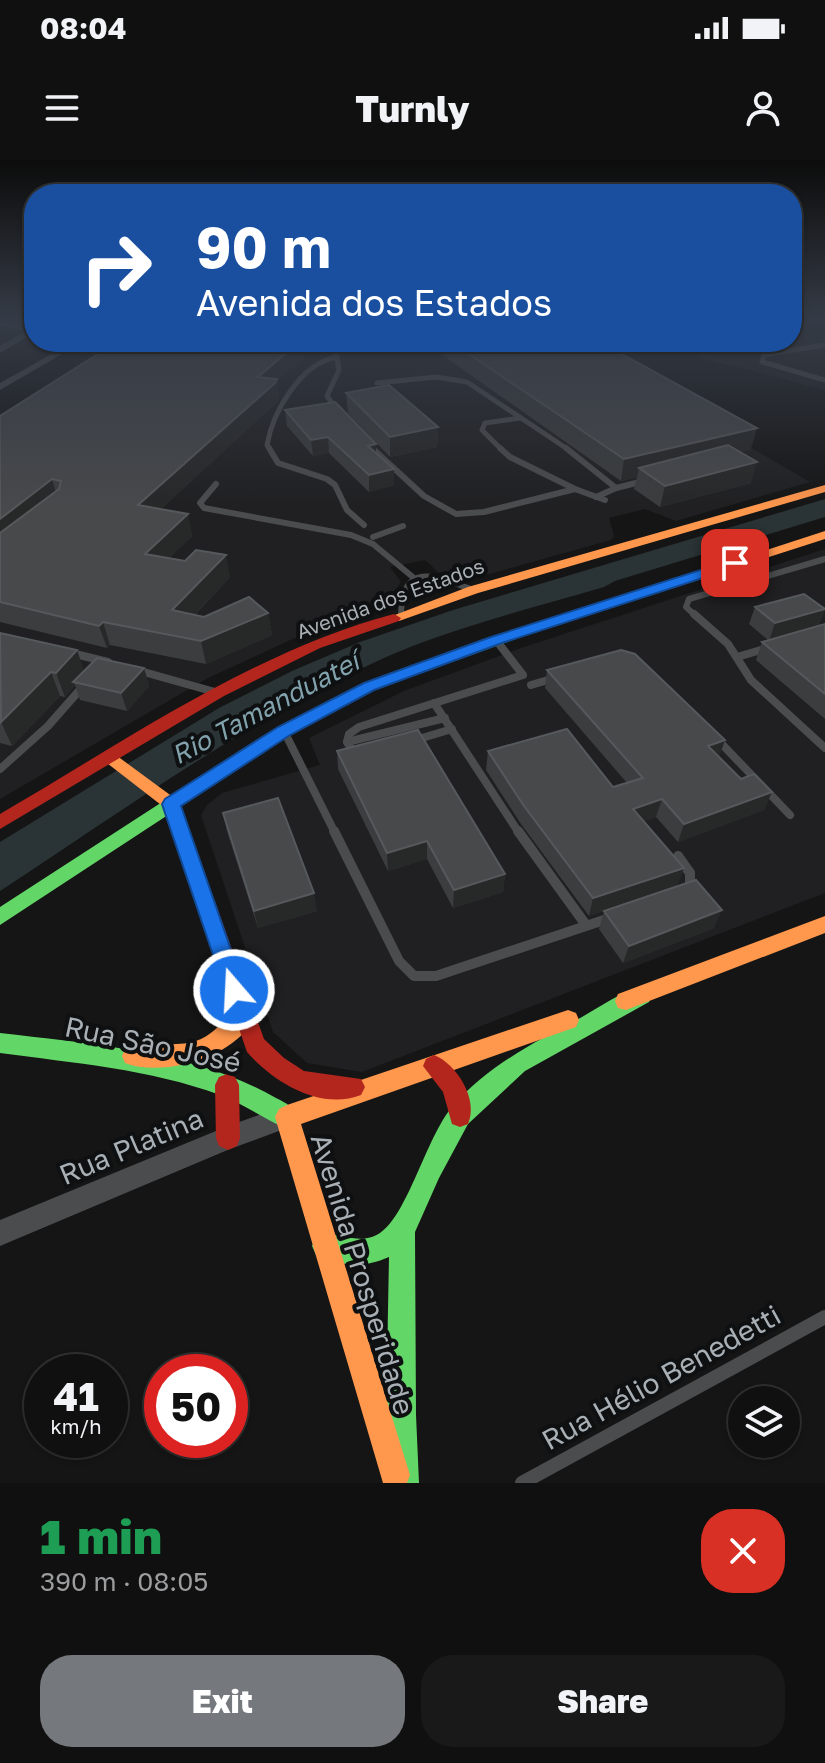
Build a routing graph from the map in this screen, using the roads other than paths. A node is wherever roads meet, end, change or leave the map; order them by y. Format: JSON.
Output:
{"nodes":[{"id":1,"x":300,"y":383,"type":"edge"},
{"id":2,"x":333,"y":383,"type":"edge"},
{"id":3,"x":467,"y":383,"type":"edge"},
{"id":4,"x":521,"y":418,"type":"junction"},
{"id":5,"x":346,"y":422,"type":"edge"},
{"id":6,"x":366,"y":441,"type":"edge"},
{"id":7,"x":652,"y":479,"type":"edge"},
{"id":8,"x":216,"y":484,"type":"dead end"},
{"id":9,"x":616,"y":488,"type":"junction"},
{"id":10,"x":825,"y":488,"type":"edge"},
{"id":11,"x":575,"y":489,"type":"junction"},
{"id":12,"x":596,"y":497,"type":"junction"},
{"id":13,"x":605,"y":500,"type":"dead end"},
{"id":14,"x":403,"y":526,"type":"dead end"},
{"id":15,"x":370,"y":534,"type":"junction"},
{"id":16,"x":825,"y":535,"type":"edge"},
{"id":17,"x":825,"y":559,"type":"edge"},
{"id":18,"x":414,"y":578,"type":"junction"},
{"id":19,"x":473,"y":590,"type":"junction"},
{"id":20,"x":401,"y":614,"type":"junction"},
{"id":21,"x":496,"y":640,"type":"junction"},
{"id":22,"x":781,"y":644,"type":"edge"},
{"id":23,"x":60,"y":651,"type":"edge"},
{"id":24,"x":737,"y":657,"type":"junction"},
{"id":25,"x":105,"y":661,"type":"junction"},
{"id":26,"x":561,"y":677,"type":"edge"},
{"id":27,"x":531,"y":685,"type":"dead end"},
{"id":28,"x":219,"y":693,"type":"junction"},
{"id":29,"x":434,"y":703,"type":"junction"},
{"id":30,"x":445,"y":718,"type":"junction"},
{"id":31,"x":452,"y":729,"type":"junction"},
{"id":32,"x":708,"y":730,"type":"edge"},
{"id":33,"x":284,"y":731,"type":"junction"},
{"id":34,"x":347,"y":742,"type":"junction"},
{"id":35,"x":402,"y":744,"type":"edge"},
{"id":36,"x":825,"y":748,"type":"edge"},
{"id":37,"x":373,"y":751,"type":"edge"},
{"id":38,"x":114,"y":761,"type":"junction"},
{"id":39,"x":0,"y":769,"type":"edge"},
{"id":40,"x":164,"y":799,"type":"junction"},
{"id":41,"x":790,"y":815,"type":"dead end"},
{"id":42,"x":0,"y":822,"type":"edge"},
{"id":43,"x":678,"y":856,"type":"edge"},
{"id":44,"x":674,"y":895,"type":"edge"},
{"id":45,"x":624,"y":913,"type":"edge"},
{"id":46,"x":0,"y":917,"type":"edge"},
{"id":47,"x":825,"y":924,"type":"edge"},
{"id":48,"x":586,"y":925,"type":"junction"},
{"id":49,"x":641,"y":995,"type":"junction"},
{"id":50,"x":244,"y":1017,"type":"junction"},
{"id":51,"x":0,"y":1043,"type":"edge"},
{"id":52,"x":106,"y":1057,"type":"junction"},
{"id":53,"x":434,"y":1066,"type":"junction"},
{"id":54,"x":385,"y":1084,"type":"junction"},
{"id":55,"x":227,"y":1085,"type":"junction"},
{"id":56,"x":460,"y":1116,"type":"junction"},
{"id":57,"x":287,"y":1117,"type":"junction"},
{"id":58,"x":228,"y":1138,"type":"junction"},
{"id":59,"x":402,"y":1232,"type":"junction"},
{"id":60,"x":0,"y":1233,"type":"edge"},
{"id":61,"x":325,"y":1246,"type":"junction"},
{"id":62,"x":825,"y":1317,"type":"edge"},
{"id":63,"x":397,"y":1483,"type":"edge"},
{"id":64,"x":404,"y":1483,"type":"edge"},
{"id":65,"x":522,"y":1483,"type":"edge"}],
"edges":[{"from":1,"to":15,"type":"lane"},
{"from":2,"to":5,"type":"lane"},
{"from":3,"to":4,"type":"lane"},
{"from":4,"to":9,"type":"lane"},
{"from":4,"to":11,"type":"lane"},
{"from":6,"to":11,"type":"lane"},
{"from":7,"to":9,"type":"lane"},
{"from":8,"to":15,"type":"lane"},
{"from":9,"to":12,"type":"lane"},
{"from":10,"to":19,"type":"main road","name":"Avenida dos Estados"},
{"from":11,"to":12,"type":"lane"},
{"from":12,"to":13,"type":"lane"},
{"from":14,"to":15,"type":"lane"},
{"from":15,"to":18,"type":"lane"},
{"from":16,"to":21,"type":"main road"},
{"from":17,"to":24,"type":"lane"},
{"from":18,"to":19,"type":"lane"},
{"from":18,"to":20,"type":"lane"},
{"from":19,"to":20,"type":"main road","name":"Avenida dos Estados"},
{"from":20,"to":28,"type":"main road","name":"Avenida dos Estados"},
{"from":21,"to":29,"type":"lane"},
{"from":21,"to":33,"type":"main road"},
{"from":22,"to":24,"type":"lane"},
{"from":23,"to":25,"type":"lane"},
{"from":24,"to":36,"type":"lane"},
{"from":25,"to":28,"type":"lane"},
{"from":25,"to":39,"type":"lane"},
{"from":26,"to":27,"type":"lane"},
{"from":28,"to":38,"type":"main road","name":"Avenida dos Estados"},
{"from":29,"to":30,"type":"lane"},
{"from":29,"to":34,"type":"lane"},
{"from":30,"to":31,"type":"lane"},
{"from":30,"to":34,"type":"lane"},
{"from":31,"to":35,"type":"lane"},
{"from":31,"to":48,"type":"lane"},
{"from":32,"to":41,"type":"lane"},
{"from":33,"to":40,"type":"main road"},
{"from":33,"to":48,"type":"lane"},
{"from":34,"to":37,"type":"lane"},
{"from":38,"to":40,"type":"main road"},
{"from":38,"to":42,"type":"main road","name":"Avenida dos Estados"},
{"from":40,"to":46,"type":"main road"},
{"from":40,"to":50,"type":"main road"},
{"from":43,"to":44,"type":"lane"},
{"from":45,"to":48,"type":"lane"},
{"from":47,"to":49,"type":"main road","name":"Avenida Prosperidade"},
{"from":49,"to":53,"type":"main road","name":"Avenida Prosperidade"},
{"from":49,"to":56,"type":"main road","name":"Avenida Prosperidade"},
{"from":50,"to":52,"type":"main road"},
{"from":50,"to":54,"type":"main road"},
{"from":51,"to":52,"type":"main road","name":"Rua São José"},
{"from":52,"to":55,"type":"main road","name":"Rua São José"},
{"from":53,"to":54,"type":"main road","name":"Avenida Prosperidade"},
{"from":53,"to":56,"type":"main road"},
{"from":54,"to":57,"type":"main road","name":"Avenida Prosperidade"},
{"from":55,"to":57,"type":"main road","name":"Rua São José"},
{"from":55,"to":58,"type":"main road"},
{"from":56,"to":59,"type":"main road","name":"Avenida Prosperidade"},
{"from":57,"to":58,"type":"street","name":"Rua Platina"},
{"from":57,"to":61,"type":"main road","name":"Avenida Prosperidade"},
{"from":58,"to":60,"type":"street","name":"Rua Platina"},
{"from":59,"to":61,"type":"main road"},
{"from":59,"to":64,"type":"main road","name":"Avenida Prosperidade"},
{"from":61,"to":63,"type":"main road","name":"Avenida Prosperidade"},
{"from":62,"to":65,"type":"lane","name":"Rua Hélio Benedetti"}]}
